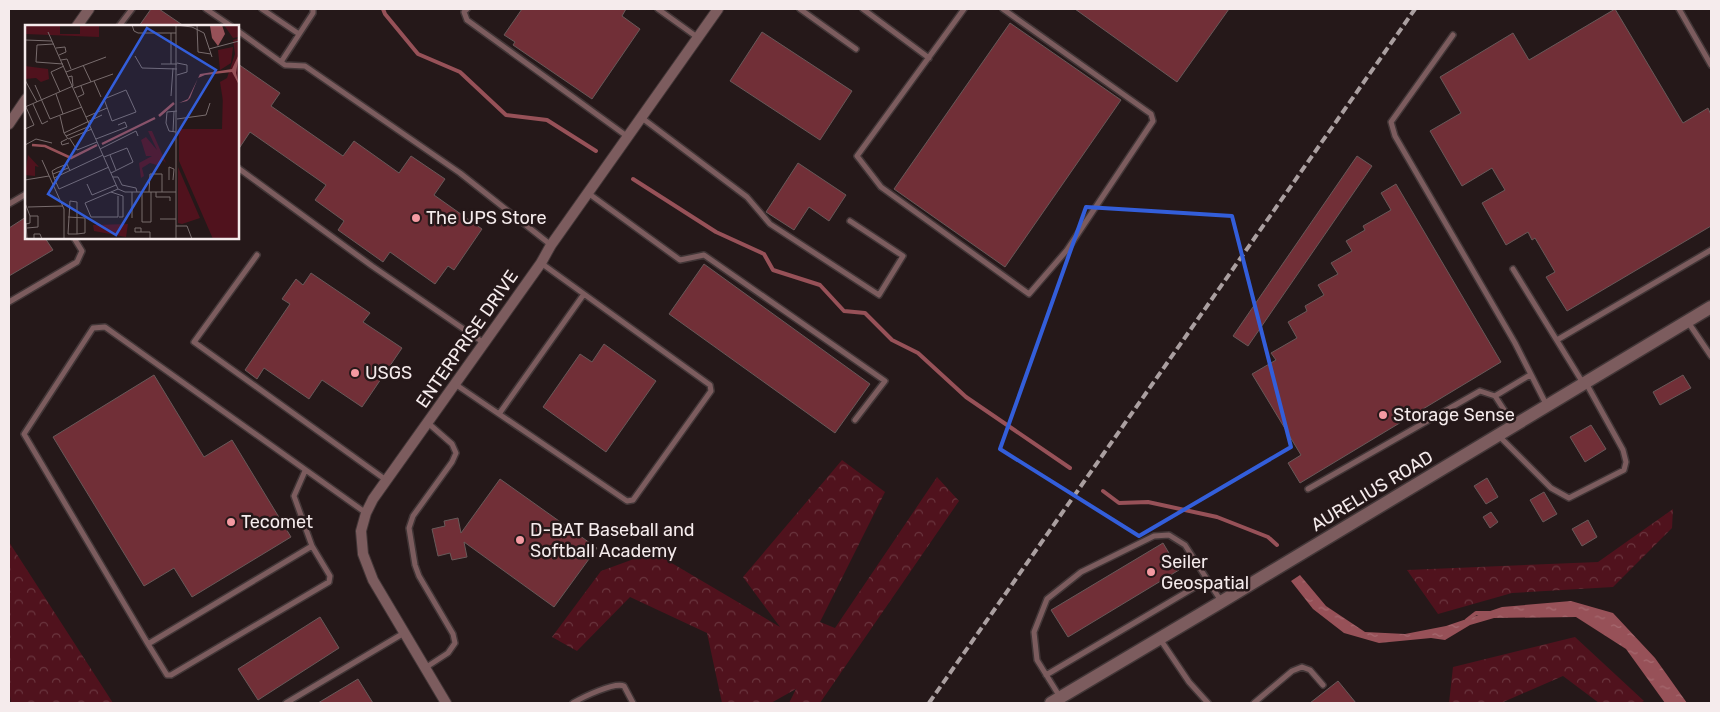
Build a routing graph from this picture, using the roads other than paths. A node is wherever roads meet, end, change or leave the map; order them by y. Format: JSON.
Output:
{"nodes":[{"id":1,"x":89,"y":9,"type":"edge"},
{"id":2,"x":132,"y":9,"type":"edge"},
{"id":3,"x":206,"y":9,"type":"edge"},
{"id":4,"x":262,"y":9,"type":"edge"},
{"id":5,"x":313,"y":9,"type":"edge"},
{"id":6,"x":466,"y":9,"type":"edge"},
{"id":7,"x":658,"y":9,"type":"edge"},
{"id":8,"x":800,"y":9,"type":"edge"},
{"id":9,"x":862,"y":9,"type":"edge"},
{"id":10,"x":964,"y":9,"type":"edge"},
{"id":11,"x":1003,"y":9,"type":"edge"},
{"id":12,"x":1679,"y":9,"type":"edge"},
{"id":13,"x":715,"y":10,"type":"edge"},
{"id":14,"x":78,"y":25,"type":"edge"},
{"id":15,"x":121,"y":25,"type":"edge"},
{"id":16,"x":230,"y":25,"type":"edge"},
{"id":17,"x":239,"y":32,"type":"edge"},
{"id":18,"x":299,"y":34,"type":"junction"},
{"id":19,"x":1453,"y":35,"type":"dead end"},
{"id":20,"x":698,"y":37,"type":"junction"},
{"id":21,"x":856,"y":49,"type":"dead end"},
{"id":22,"x":929,"y":58,"type":"junction"},
{"id":23,"x":281,"y":62,"type":"junction"},
{"id":24,"x":1711,"y":65,"type":"edge"},
{"id":25,"x":25,"y":100,"type":"edge"},
{"id":26,"x":642,"y":118,"type":"junction"},
{"id":27,"x":9,"y":124,"type":"edge"},
{"id":28,"x":628,"y":137,"type":"junction"},
{"id":29,"x":239,"y":169,"type":"edge"},
{"id":30,"x":588,"y":193,"type":"junction"},
{"id":31,"x":25,"y":195,"type":"edge"},
{"id":32,"x":9,"y":204,"type":"edge"},
{"id":33,"x":850,"y":221,"type":"dead end"},
{"id":34,"x":75,"y":239,"type":"edge"},
{"id":35,"x":551,"y":245,"type":"junction"},
{"id":36,"x":1711,"y":250,"type":"edge"},
{"id":37,"x":256,"y":255,"type":"dead end"},
{"id":38,"x":541,"y":263,"type":"junction"},
{"id":39,"x":1513,"y":269,"type":"dead end"},
{"id":40,"x":584,"y":294,"type":"junction"},
{"id":41,"x":9,"y":302,"type":"edge"},
{"id":42,"x":1711,"y":307,"type":"edge"},
{"id":43,"x":1688,"y":321,"type":"junction"},
{"id":44,"x":1557,"y":340,"type":"junction"},
{"id":45,"x":484,"y":343,"type":"junction"},
{"id":46,"x":1711,"y":356,"type":"edge"},
{"id":47,"x":1530,"y":375,"type":"junction"},
{"id":48,"x":1585,"y":383,"type":"junction"},
{"id":49,"x":455,"y":384,"type":"junction"},
{"id":50,"x":1495,"y":396,"type":"junction"},
{"id":51,"x":1547,"y":406,"type":"junction"},
{"id":52,"x":499,"y":414,"type":"junction"},
{"id":53,"x":855,"y":420,"type":"dead end"},
{"id":54,"x":428,"y":423,"type":"junction"},
{"id":55,"x":1514,"y":426,"type":"junction"},
{"id":56,"x":1498,"y":436,"type":"junction"},
{"id":57,"x":305,"y":471,"type":"junction"},
{"id":58,"x":386,"y":480,"type":"junction"},
{"id":59,"x":1308,"y":489,"type":"dead end"},
{"id":60,"x":366,"y":513,"type":"junction"},
{"id":61,"x":312,"y":546,"type":"junction"},
{"id":62,"x":1207,"y":580,"type":"junction"},
{"id":63,"x":1221,"y":602,"type":"junction"},
{"id":64,"x":404,"y":633,"type":"junction"},
{"id":65,"x":1160,"y":639,"type":"junction"},
{"id":66,"x":148,"y":644,"type":"junction"},
{"id":67,"x":425,"y":668,"type":"junction"},
{"id":68,"x":1046,"y":675,"type":"junction"},
{"id":69,"x":1323,"y":685,"type":"dead end"},
{"id":70,"x":1056,"y":700,"type":"edge"},
{"id":71,"x":286,"y":703,"type":"edge"},
{"id":72,"x":446,"y":703,"type":"edge"},
{"id":73,"x":574,"y":703,"type":"edge"},
{"id":74,"x":633,"y":703,"type":"edge"},
{"id":75,"x":1208,"y":703,"type":"edge"},
{"id":76,"x":1254,"y":703,"type":"edge"}],
"edges":[{"from":1,"to":14,"type":"street"},
{"from":2,"to":15,"type":"lane"},
{"from":3,"to":16,"type":"lane"},
{"from":4,"to":18,"type":"lane"},
{"from":5,"to":18,"type":"lane"},
{"from":6,"to":28,"type":"lane"},
{"from":7,"to":20,"type":"lane"},
{"from":8,"to":21,"type":"lane"},
{"from":9,"to":22,"type":"lane"},
{"from":10,"to":22,"type":"lane"},
{"from":11,"to":22,"type":"lane"},
{"from":12,"to":24,"type":"lane"},
{"from":13,"to":20,"type":"street","name":"ENTERPRISE DRIVE"},
{"from":17,"to":23,"type":"lane"},
{"from":18,"to":23,"type":"lane"},
{"from":19,"to":47,"type":"lane"},
{"from":20,"to":26,"type":"street","name":"ENTERPRISE DRIVE"},
{"from":23,"to":35,"type":"lane"},
{"from":25,"to":27,"type":"street"},
{"from":26,"to":28,"type":"street","name":"ENTERPRISE DRIVE"},
{"from":26,"to":33,"type":"lane"},
{"from":28,"to":30,"type":"street","name":"ENTERPRISE DRIVE"},
{"from":29,"to":45,"type":"lane"},
{"from":30,"to":35,"type":"street","name":"ENTERPRISE DRIVE"},
{"from":30,"to":53,"type":"lane"},
{"from":31,"to":32,"type":"lane"},
{"from":34,"to":41,"type":"lane"},
{"from":35,"to":38,"type":"street","name":"ENTERPRISE DRIVE"},
{"from":36,"to":44,"type":"lane"},
{"from":37,"to":58,"type":"lane"},
{"from":38,"to":40,"type":"lane"},
{"from":38,"to":45,"type":"street","name":"ENTERPRISE DRIVE"},
{"from":39,"to":44,"type":"lane"},
{"from":40,"to":52,"type":"lane"},
{"from":40,"to":52,"type":"lane"},
{"from":42,"to":43,"type":"street","name":"AURELIUS ROAD"},
{"from":43,"to":46,"type":"lane"},
{"from":43,"to":48,"type":"street","name":"AURELIUS ROAD"},
{"from":44,"to":48,"type":"lane"},
{"from":45,"to":49,"type":"street","name":"ENTERPRISE DRIVE"},
{"from":47,"to":50,"type":"lane"},
{"from":47,"to":51,"type":"lane"},
{"from":48,"to":51,"type":"street","name":"AURELIUS ROAD"},
{"from":48,"to":56,"type":"lane"},
{"from":49,"to":52,"type":"lane"},
{"from":49,"to":54,"type":"street","name":"ENTERPRISE DRIVE"},
{"from":50,"to":55,"type":"lane"},
{"from":50,"to":59,"type":"lane"},
{"from":51,"to":55,"type":"street","name":"AURELIUS ROAD"},
{"from":54,"to":58,"type":"street","name":"ENTERPRISE DRIVE"},
{"from":54,"to":67,"type":"lane"},
{"from":55,"to":56,"type":"street","name":"AURELIUS ROAD"},
{"from":56,"to":63,"type":"street","name":"AURELIUS ROAD"},
{"from":57,"to":60,"type":"lane"},
{"from":57,"to":61,"type":"lane"},
{"from":57,"to":66,"type":"lane"},
{"from":58,"to":60,"type":"street","name":"ENTERPRISE DRIVE"},
{"from":60,"to":64,"type":"street","name":"ENTERPRISE DRIVE"},
{"from":61,"to":66,"type":"lane"},
{"from":61,"to":66,"type":"lane"},
{"from":62,"to":63,"type":"lane"},
{"from":62,"to":68,"type":"lane"},
{"from":62,"to":68,"type":"lane"},
{"from":63,"to":65,"type":"street","name":"AURELIUS ROAD"},
{"from":64,"to":67,"type":"street","name":"ENTERPRISE DRIVE"},
{"from":64,"to":71,"type":"lane"},
{"from":65,"to":70,"type":"street","name":"AURELIUS ROAD"},
{"from":65,"to":75,"type":"lane"},
{"from":67,"to":72,"type":"street","name":"ENTERPRISE DRIVE"},
{"from":68,"to":70,"type":"lane"},
{"from":69,"to":76,"type":"lane"},
{"from":73,"to":74,"type":"lane"}]}
